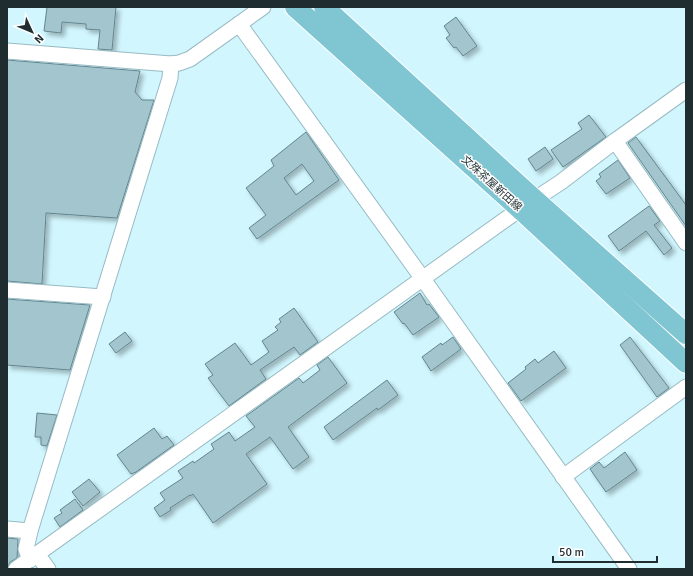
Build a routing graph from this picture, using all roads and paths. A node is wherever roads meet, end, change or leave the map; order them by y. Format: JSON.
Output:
{"nodes":[{"id":1,"x":263,"y":7,"type":"edge"},
{"id":2,"x":295,"y":7,"type":"edge"},
{"id":3,"x":324,"y":7,"type":"edge"},
{"id":4,"x":239,"y":24,"type":"junction"},
{"id":5,"x":7,"y":51,"type":"edge"},
{"id":6,"x":180,"y":62,"type":"junction"},
{"id":7,"x":686,"y":90,"type":"edge"},
{"id":8,"x":614,"y":141,"type":"junction"},
{"id":9,"x":527,"y":204,"type":"junction"},
{"id":10,"x":686,"y":242,"type":"edge"},
{"id":11,"x":424,"y":279,"type":"junction"},
{"id":12,"x":7,"y":290,"type":"edge"},
{"id":13,"x":102,"y":297,"type":"junction"},
{"id":14,"x":686,"y":334,"type":"edge"},
{"id":15,"x":686,"y":363,"type":"edge"},
{"id":16,"x":686,"y":387,"type":"edge"},
{"id":17,"x":564,"y":477,"type":"junction"},
{"id":18,"x":7,"y":529,"type":"edge"},
{"id":19,"x":30,"y":531,"type":"junction"},
{"id":20,"x":33,"y":561,"type":"edge"},
{"id":21,"x":16,"y":569,"type":"edge"},
{"id":22,"x":48,"y":569,"type":"edge"},
{"id":23,"x":629,"y":569,"type":"edge"}],
"edges":[{"from":1,"to":4,"type":"street"},
{"from":2,"to":9,"type":"main road","name":"文殊茶屋新田線"},
{"from":3,"to":9,"type":"main road","name":"文殊茶屋新田線"},
{"from":4,"to":6,"type":"street"},
{"from":4,"to":11,"type":"street"},
{"from":5,"to":6,"type":"street"},
{"from":6,"to":13,"type":"street"},
{"from":7,"to":8,"type":"street"},
{"from":8,"to":9,"type":"street"},
{"from":8,"to":10,"type":"street"},
{"from":9,"to":11,"type":"street"},
{"from":9,"to":14,"type":"main road","name":"文殊茶屋新田線"},
{"from":9,"to":15,"type":"main road","name":"文殊茶屋新田線"},
{"from":11,"to":17,"type":"street"},
{"from":11,"to":20,"type":"street"},
{"from":12,"to":13,"type":"street"},
{"from":13,"to":19,"type":"street"},
{"from":16,"to":17,"type":"street"},
{"from":17,"to":23,"type":"street"},
{"from":18,"to":19,"type":"street"},
{"from":19,"to":20,"type":"street"},
{"from":20,"to":21,"type":"street"},
{"from":20,"to":22,"type":"street"}]}
